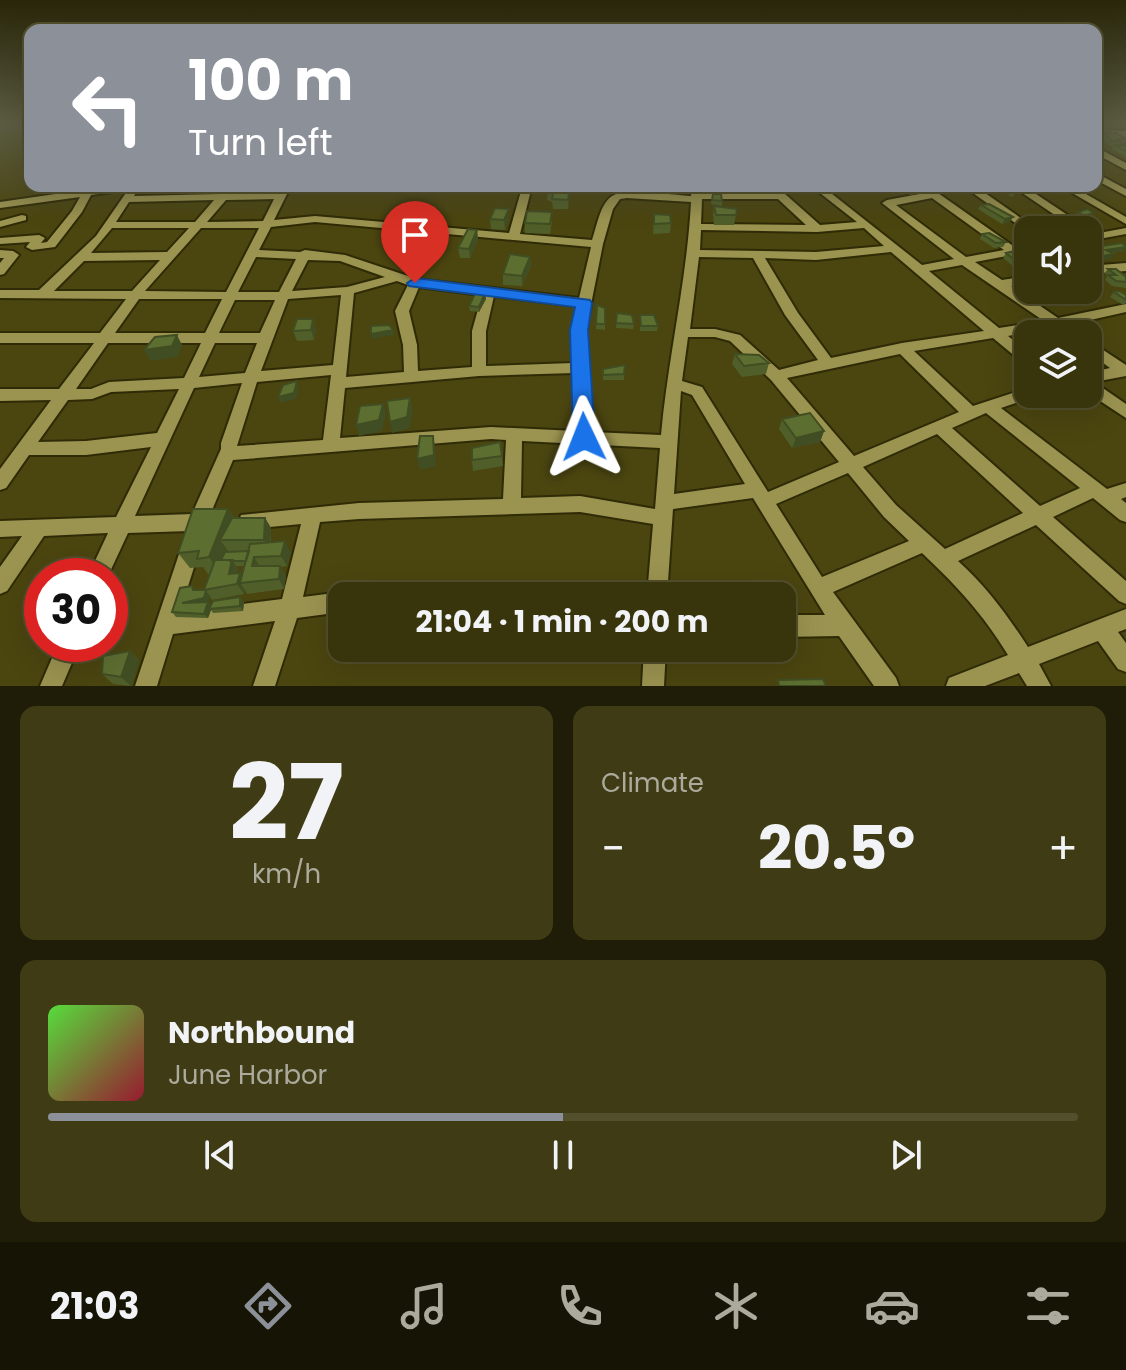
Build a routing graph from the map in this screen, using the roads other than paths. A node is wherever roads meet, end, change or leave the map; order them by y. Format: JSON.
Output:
{"nodes":[{"id":1,"x":1105,"y":155,"type":"edge"},
{"id":2,"x":1126,"y":167,"type":"edge"},
{"id":3,"x":1102,"y":179,"type":"edge"},
{"id":4,"x":44,"y":192,"type":"edge"},
{"id":5,"x":87,"y":192,"type":"joint"},
{"id":6,"x":130,"y":192,"type":"edge"},
{"id":7,"x":172,"y":192,"type":"edge"},
{"id":8,"x":227,"y":192,"type":"edge"},
{"id":9,"x":283,"y":192,"type":"edge"},
{"id":10,"x":525,"y":192,"type":"edge"},
{"id":11,"x":777,"y":192,"type":"edge"},
{"id":12,"x":824,"y":192,"type":"edge"},
{"id":13,"x":930,"y":192,"type":"edge"},
{"id":14,"x":977,"y":192,"type":"edge"},
{"id":15,"x":1026,"y":192,"type":"edge"},
{"id":16,"x":1075,"y":192,"type":"edge"},
{"id":17,"x":1126,"y":193,"type":"edge"},
{"id":18,"x":697,"y":194,"type":"edge"},
{"id":19,"x":934,"y":195,"type":"junction"},
{"id":20,"x":781,"y":196,"type":"junction"},
{"id":21,"x":38,"y":199,"type":"junction"},
{"id":22,"x":127,"y":199,"type":"junction"},
{"id":23,"x":0,"y":205,"type":"edge"},
{"id":24,"x":1061,"y":216,"type":"edge"},
{"id":25,"x":22,"y":218,"type":"dead end"},
{"id":26,"x":1014,"y":218,"type":"edge"},
{"id":27,"x":1126,"y":221,"type":"edge"},
{"id":28,"x":269,"y":222,"type":"junction"},
{"id":29,"x":0,"y":224,"type":"edge"},
{"id":30,"x":110,"y":225,"type":"junction"},
{"id":31,"x":196,"y":225,"type":"junction"},
{"id":32,"x":866,"y":225,"type":"junction"},
{"id":33,"x":695,"y":227,"type":"junction"},
{"id":34,"x":814,"y":228,"type":"junction"},
{"id":35,"x":1126,"y":231,"type":"edge"},
{"id":36,"x":1102,"y":233,"type":"edge"},
{"id":37,"x":514,"y":236,"type":"junction"},
{"id":38,"x":0,"y":241,"type":"edge"},
{"id":39,"x":597,"y":244,"type":"junction"},
{"id":40,"x":895,"y":248,"type":"junction"},
{"id":41,"x":1013,"y":251,"type":"joint"},
{"id":42,"x":251,"y":253,"type":"junction"},
{"id":43,"x":694,"y":253,"type":"junction"},
{"id":44,"x":0,"y":254,"type":"edge"},
{"id":45,"x":305,"y":254,"type":"junction"},
{"id":46,"x":757,"y":255,"type":"junction"},
{"id":47,"x":169,"y":256,"type":"junction"},
{"id":48,"x":81,"y":257,"type":"junction"},
{"id":49,"x":963,"y":260,"type":"junction"},
{"id":50,"x":1126,"y":267,"type":"edge"},
{"id":51,"x":919,"y":269,"type":"junction"},
{"id":52,"x":1102,"y":269,"type":"edge"},
{"id":53,"x":0,"y":271,"type":"edge"},
{"id":54,"x":394,"y":278,"type":"junction"},
{"id":55,"x":1014,"y":282,"type":"edge"},
{"id":56,"x":415,"y":283,"type":"junction"},
{"id":57,"x":1002,"y":284,"type":"junction"},
{"id":58,"x":348,"y":291,"type":"junction"},
{"id":59,"x":489,"y":292,"type":"junction"},
{"id":60,"x":0,"y":294,"type":"edge"},
{"id":61,"x":43,"y":294,"type":"junction"},
{"id":62,"x":136,"y":294,"type":"junction"},
{"id":63,"x":230,"y":296,"type":"junction"},
{"id":64,"x":282,"y":296,"type":"junction"},
{"id":65,"x":584,"y":303,"type":"junction"},
{"id":66,"x":1126,"y":308,"type":"edge"},
{"id":67,"x":1054,"y":320,"type":"edge"},
{"id":68,"x":1067,"y":320,"type":"edge"},
{"id":69,"x":1014,"y":331,"type":"edge"},
{"id":70,"x":683,"y":333,"type":"junction"},
{"id":71,"x":997,"y":334,"type":"junction"},
{"id":72,"x":0,"y":338,"type":"edge"},
{"id":73,"x":266,"y":338,"type":"junction"},
{"id":74,"x":102,"y":339,"type":"junction"},
{"id":75,"x":209,"y":339,"type":"junction"},
{"id":76,"x":902,"y":348,"type":"junction"},
{"id":77,"x":1014,"y":348,"type":"edge"},
{"id":78,"x":1102,"y":354,"type":"edge"},
{"id":79,"x":827,"y":362,"type":"junction"},
{"id":80,"x":581,"y":368,"type":"junction"},
{"id":81,"x":1125,"y":370,"type":"edge"},
{"id":82,"x":479,"y":371,"type":"junction"},
{"id":83,"x":1102,"y":375,"type":"edge"},
{"id":84,"x":339,"y":376,"type":"junction"},
{"id":85,"x":411,"y":376,"type":"junction"},
{"id":86,"x":776,"y":376,"type":"junction"},
{"id":87,"x":251,"y":378,"type":"junction"},
{"id":88,"x":188,"y":383,"type":"junction"},
{"id":89,"x":675,"y":384,"type":"junction"},
{"id":90,"x":0,"y":395,"type":"edge"},
{"id":91,"x":1102,"y":395,"type":"edge"},
{"id":92,"x":62,"y":396,"type":"junction"},
{"id":93,"x":1014,"y":398,"type":"edge"},
{"id":94,"x":988,"y":406,"type":"junction"},
{"id":95,"x":1126,"y":412,"type":"edge"},
{"id":96,"x":971,"y":414,"type":"junction"},
{"id":97,"x":941,"y":428,"type":"junction"},
{"id":98,"x":514,"y":434,"type":"junction"},
{"id":99,"x":584,"y":437,"type":"junction"},
{"id":100,"x":161,"y":439,"type":"junction"},
{"id":101,"x":669,"y":442,"type":"junction"},
{"id":102,"x":331,"y":445,"type":"junction"},
{"id":103,"x":25,"y":449,"type":"junction"},
{"id":104,"x":229,"y":449,"type":"junction"},
{"id":105,"x":851,"y":467,"type":"junction"},
{"id":106,"x":0,"y":483,"type":"edge"},
{"id":107,"x":1126,"y":490,"type":"edge"},
{"id":108,"x":1100,"y":493,"type":"junction"},
{"id":109,"x":761,"y":496,"type":"junction"},
{"id":110,"x":512,"y":506,"type":"junction"},
{"id":111,"x":664,"y":510,"type":"junction"},
{"id":112,"x":1038,"y":514,"type":"junction"},
{"id":113,"x":1126,"y":514,"type":"edge"},
{"id":114,"x":312,"y":516,"type":"junction"},
{"id":115,"x":198,"y":523,"type":"junction"},
{"id":116,"x":119,"y":527,"type":"junction"},
{"id":117,"x":39,"y":528,"type":"junction"},
{"id":118,"x":0,"y":529,"type":"edge"},
{"id":119,"x":923,"y":544,"type":"junction"},
{"id":120,"x":106,"y":558,"type":"edge"},
{"id":121,"x":943,"y":559,"type":"junction"},
{"id":122,"x":658,"y":582,"type":"edge"},
{"id":123,"x":0,"y":584,"type":"edge"},
{"id":124,"x":818,"y":588,"type":"junction"},
{"id":125,"x":1126,"y":594,"type":"edge"},
{"id":126,"x":328,"y":603,"type":"edge"},
{"id":127,"x":290,"y":607,"type":"junction"},
{"id":128,"x":1126,"y":619,"type":"edge"},
{"id":129,"x":167,"y":624,"type":"junction"},
{"id":130,"x":844,"y":625,"type":"junction"},
{"id":131,"x":796,"y":626,"type":"edge"},
{"id":132,"x":1102,"y":628,"type":"junction"},
{"id":133,"x":1022,"y":658,"type":"junction"},
{"id":134,"x":1126,"y":661,"type":"edge"},
{"id":135,"x":61,"y":662,"type":"edge"},
{"id":136,"x":654,"y":662,"type":"edge"},
{"id":137,"x":51,"y":686,"type":"edge"},
{"id":138,"x":146,"y":686,"type":"edge"},
{"id":139,"x":264,"y":686,"type":"edge"},
{"id":140,"x":653,"y":686,"type":"edge"},
{"id":141,"x":888,"y":686,"type":"edge"},
{"id":142,"x":957,"y":686,"type":"edge"},
{"id":143,"x":1040,"y":686,"type":"edge"}],
"edges":[{"from":1,"to":2,"type":"street"},
{"from":3,"to":17,"type":"street"},
{"from":4,"to":21,"type":"street"},
{"from":5,"to":21,"type":"street"},
{"from":5,"to":38,"type":"street"},
{"from":6,"to":22,"type":"street"},
{"from":7,"to":22,"type":"street"},
{"from":8,"to":31,"type":"street"},
{"from":9,"to":28,"type":"street"},
{"from":10,"to":37,"type":"street"},
{"from":11,"to":20,"type":"street"},
{"from":12,"to":32,"type":"street"},
{"from":13,"to":19,"type":"street"},
{"from":14,"to":26,"type":"street"},
{"from":15,"to":24,"type":"street"},
{"from":16,"to":27,"type":"street"},
{"from":18,"to":20,"type":"street"},
{"from":18,"to":33,"type":"street"},
{"from":18,"to":39,"type":"street"},
{"from":19,"to":41,"type":"street"},
{"from":19,"to":49,"type":"street"},
{"from":20,"to":34,"type":"street"},
{"from":21,"to":23,"type":"street"},
{"from":22,"to":30,"type":"street"},
{"from":25,"to":29,"type":"street"},
{"from":28,"to":31,"type":"street"},
{"from":28,"to":37,"type":"street"},
{"from":28,"to":42,"type":"street"},
{"from":30,"to":31,"type":"street"},
{"from":30,"to":48,"type":"street"},
{"from":31,"to":47,"type":"street"},
{"from":32,"to":34,"type":"street"},
{"from":32,"to":40,"type":"street"},
{"from":33,"to":34,"type":"street"},
{"from":33,"to":43,"type":"street"},
{"from":35,"to":36,"type":"street"},
{"from":37,"to":39,"type":"street"},
{"from":39,"to":65,"type":"street"},
{"from":40,"to":46,"type":"street"},
{"from":40,"to":51,"type":"street"},
{"from":41,"to":49,"type":"street"},
{"from":42,"to":45,"type":"street"},
{"from":42,"to":63,"type":"street"},
{"from":43,"to":46,"type":"street"},
{"from":43,"to":70,"type":"street"},
{"from":44,"to":53,"type":"street"},
{"from":45,"to":54,"type":"street"},
{"from":45,"to":64,"type":"street"},
{"from":46,"to":79,"type":"street"},
{"from":47,"to":48,"type":"street"},
{"from":47,"to":62,"type":"street"},
{"from":48,"to":61,"type":"street"},
{"from":49,"to":51,"type":"street"},
{"from":49,"to":57,"type":"street"},
{"from":50,"to":52,"type":"street"},
{"from":51,"to":71,"type":"street"},
{"from":54,"to":56,"type":"street"},
{"from":54,"to":58,"type":"street"},
{"from":55,"to":57,"type":"street"},
{"from":56,"to":59,"type":"street"},
{"from":56,"to":85,"type":"street"},
{"from":57,"to":67,"type":"street"},
{"from":58,"to":64,"type":"street"},
{"from":58,"to":84,"type":"street"},
{"from":59,"to":65,"type":"street"},
{"from":59,"to":82,"type":"street"},
{"from":60,"to":61,"type":"street"},
{"from":61,"to":62,"type":"street"},
{"from":62,"to":63,"type":"street"},
{"from":62,"to":74,"type":"street"},
{"from":63,"to":64,"type":"street"},
{"from":63,"to":75,"type":"street"},
{"from":64,"to":73,"type":"street"},
{"from":65,"to":80,"type":"street"},
{"from":66,"to":68,"type":"street"},
{"from":69,"to":71,"type":"street"},
{"from":70,"to":86,"type":"street"},
{"from":70,"to":89,"type":"street"},
{"from":71,"to":76,"type":"street"},
{"from":71,"to":77,"type":"street"},
{"from":72,"to":74,"type":"street"},
{"from":73,"to":75,"type":"street"},
{"from":73,"to":87,"type":"street"},
{"from":74,"to":75,"type":"street"},
{"from":74,"to":92,"type":"street"},
{"from":75,"to":88,"type":"street"},
{"from":76,"to":79,"type":"street"},
{"from":76,"to":96,"type":"street"},
{"from":78,"to":81,"type":"street"},
{"from":79,"to":86,"type":"street"},
{"from":80,"to":82,"type":"street"},
{"from":80,"to":99,"type":"street"},
{"from":81,"to":83,"type":"street"},
{"from":82,"to":85,"type":"street"},
{"from":84,"to":85,"type":"street"},
{"from":84,"to":87,"type":"street"},
{"from":84,"to":102,"type":"street"},
{"from":86,"to":105,"type":"street"},
{"from":87,"to":88,"type":"street"},
{"from":87,"to":104,"type":"street"},
{"from":88,"to":92,"type":"street"},
{"from":88,"to":100,"type":"street"},
{"from":89,"to":101,"type":"street"},
{"from":89,"to":109,"type":"street"},
{"from":90,"to":92,"type":"street"},
{"from":91,"to":95,"type":"street"},
{"from":92,"to":103,"type":"street"},
{"from":93,"to":94,"type":"street"},
{"from":94,"to":96,"type":"street"},
{"from":94,"to":108,"type":"street"},
{"from":96,"to":97,"type":"street"},
{"from":97,"to":105,"type":"street"},
{"from":97,"to":112,"type":"street"},
{"from":98,"to":99,"type":"street"},
{"from":98,"to":102,"type":"street"},
{"from":98,"to":110,"type":"street"},
{"from":99,"to":101,"type":"street"},
{"from":100,"to":103,"type":"street"},
{"from":100,"to":116,"type":"street"},
{"from":101,"to":111,"type":"street"},
{"from":102,"to":104,"type":"street"},
{"from":103,"to":106,"type":"street"},
{"from":104,"to":115,"type":"street"},
{"from":105,"to":109,"type":"street"},
{"from":105,"to":119,"type":"street"},
{"from":107,"to":108,"type":"street"},
{"from":108,"to":112,"type":"street"},
{"from":108,"to":113,"type":"street"},
{"from":109,"to":111,"type":"street"},
{"from":109,"to":124,"type":"street"},
{"from":110,"to":111,"type":"street"},
{"from":110,"to":114,"type":"street"},
{"from":111,"to":122,"type":"street"},
{"from":112,"to":121,"type":"street"},
{"from":112,"to":125,"type":"street"},
{"from":114,"to":115,"type":"street"},
{"from":114,"to":127,"type":"street"},
{"from":115,"to":116,"type":"street"},
{"from":115,"to":129,"type":"street"},
{"from":116,"to":117,"type":"street"},
{"from":116,"to":120,"type":"street"},
{"from":117,"to":118,"type":"street"},
{"from":117,"to":123,"type":"street"},
{"from":119,"to":121,"type":"street"},
{"from":119,"to":124,"type":"street"},
{"from":121,"to":133,"type":"street"},
{"from":124,"to":130,"type":"street"},
{"from":126,"to":127,"type":"street"},
{"from":127,"to":129,"type":"street"},
{"from":127,"to":139,"type":"street"},
{"from":128,"to":132,"type":"street"},
{"from":129,"to":138,"type":"street"},
{"from":130,"to":131,"type":"street"},
{"from":130,"to":141,"type":"street"},
{"from":132,"to":133,"type":"street"},
{"from":132,"to":134,"type":"street"},
{"from":133,"to":142,"type":"street"},
{"from":133,"to":143,"type":"street"},
{"from":135,"to":137,"type":"street"},
{"from":136,"to":140,"type":"street"}]}
